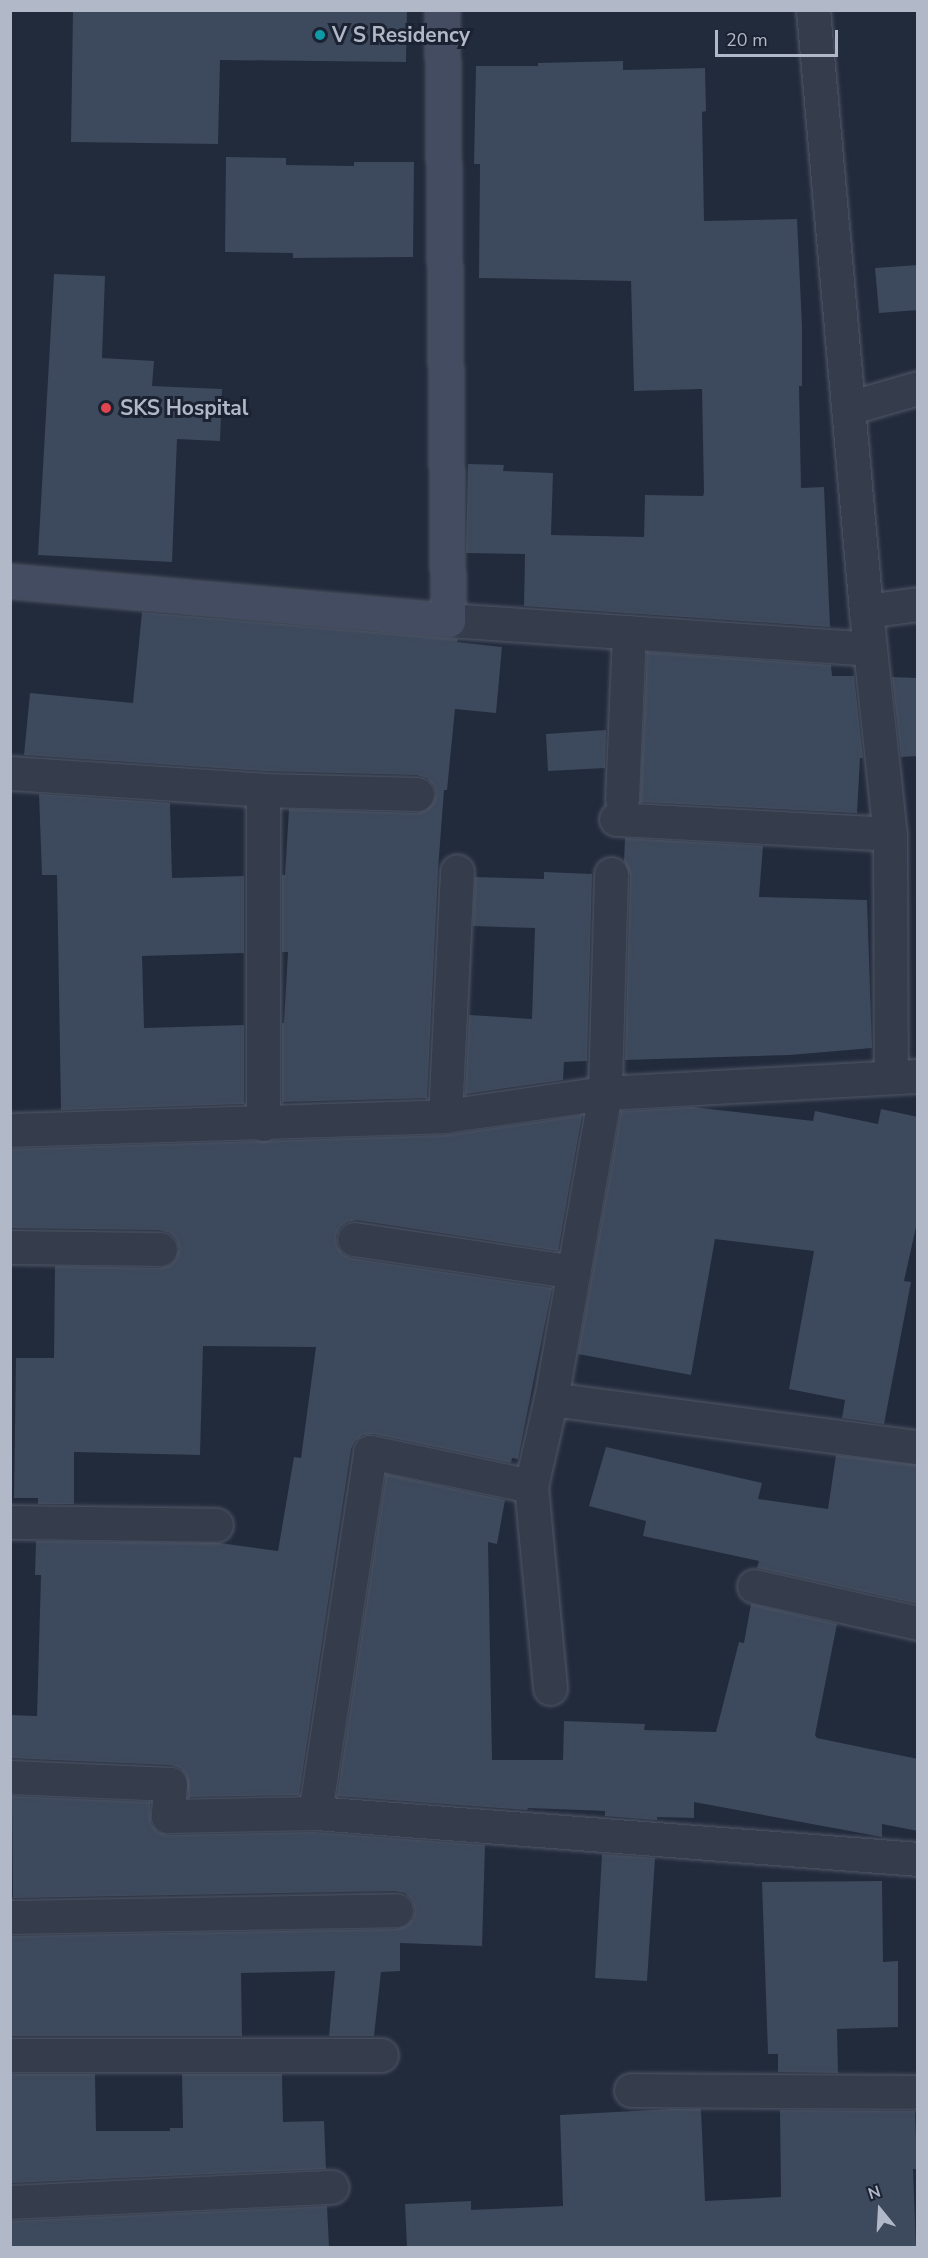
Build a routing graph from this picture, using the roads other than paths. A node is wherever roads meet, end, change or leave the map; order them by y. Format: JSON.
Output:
{"nodes":[{"id":1,"x":442,"y":10,"type":"edge"},
{"id":2,"x":813,"y":10,"type":"edge"},
{"id":3,"x":918,"y":388,"type":"edge"},
{"id":4,"x":848,"y":408,"type":"junction"},
{"id":5,"x":10,"y":581,"type":"edge"},
{"id":6,"x":918,"y":604,"type":"edge"},
{"id":7,"x":866,"y":611,"type":"junction"},
{"id":8,"x":448,"y":620,"type":"junction"},
{"id":9,"x":629,"y":632,"type":"junction"},
{"id":10,"x":870,"y":649,"type":"junction"},
{"id":11,"x":10,"y":773,"type":"edge"},
{"id":12,"x":263,"y":790,"type":"junction"},
{"id":13,"x":417,"y":794,"type":"dead end"},
{"id":14,"x":890,"y":834,"type":"junction"},
{"id":15,"x":457,"y":871,"type":"dead end"},
{"id":16,"x":611,"y":874,"type":"dead end"},
{"id":17,"x":904,"y":1077,"type":"edge"},
{"id":18,"x":605,"y":1093,"type":"junction"},
{"id":19,"x":445,"y":1116,"type":"junction"},
{"id":20,"x":263,"y":1124,"type":"junction"},
{"id":21,"x":10,"y":1130,"type":"edge"},
{"id":22,"x":354,"y":1239,"type":"dead end"},
{"id":23,"x":10,"y":1247,"type":"edge"},
{"id":24,"x":160,"y":1249,"type":"dead end"},
{"id":25,"x":574,"y":1272,"type":"junction"},
{"id":26,"x":551,"y":1399,"type":"junction"},
{"id":27,"x":918,"y":1447,"type":"edge"},
{"id":28,"x":531,"y":1486,"type":"junction"},
{"id":29,"x":10,"y":1522,"type":"edge"},
{"id":30,"x":216,"y":1525,"type":"dead end"},
{"id":31,"x":754,"y":1586,"type":"dead end"},
{"id":32,"x":918,"y":1623,"type":"edge"},
{"id":33,"x":550,"y":1688,"type":"dead end"},
{"id":34,"x":10,"y":1777,"type":"edge"},
{"id":35,"x":315,"y":1814,"type":"junction"},
{"id":36,"x":918,"y":1859,"type":"edge"},
{"id":37,"x":396,"y":1910,"type":"dead end"},
{"id":38,"x":10,"y":1917,"type":"edge"},
{"id":39,"x":10,"y":2055,"type":"edge"},
{"id":40,"x":381,"y":2055,"type":"dead end"},
{"id":41,"x":631,"y":2090,"type":"dead end"},
{"id":42,"x":918,"y":2092,"type":"edge"},
{"id":43,"x":333,"y":2187,"type":"dead end"},
{"id":44,"x":10,"y":2202,"type":"edge"}],
"edges":[{"from":1,"to":8,"type":"street"},
{"from":2,"to":4,"type":"street"},
{"from":3,"to":4,"type":"street"},
{"from":4,"to":7,"type":"street"},
{"from":5,"to":8,"type":"street"},
{"from":6,"to":7,"type":"street"},
{"from":7,"to":10,"type":"street"},
{"from":8,"to":9,"type":"street"},
{"from":9,"to":10,"type":"street"},
{"from":9,"to":14,"type":"street"},
{"from":10,"to":14,"type":"street"},
{"from":11,"to":12,"type":"street"},
{"from":12,"to":13,"type":"street"},
{"from":12,"to":20,"type":"street"},
{"from":14,"to":17,"type":"street"},
{"from":15,"to":19,"type":"street"},
{"from":16,"to":18,"type":"street"},
{"from":17,"to":18,"type":"street"},
{"from":18,"to":19,"type":"street"},
{"from":18,"to":25,"type":"street"},
{"from":19,"to":20,"type":"street"},
{"from":20,"to":21,"type":"street"},
{"from":22,"to":25,"type":"street"},
{"from":23,"to":24,"type":"street"},
{"from":25,"to":26,"type":"street"},
{"from":26,"to":27,"type":"street"},
{"from":26,"to":28,"type":"street"},
{"from":28,"to":33,"type":"street"},
{"from":28,"to":35,"type":"street"},
{"from":29,"to":30,"type":"street"},
{"from":31,"to":32,"type":"street"},
{"from":34,"to":35,"type":"street"},
{"from":35,"to":36,"type":"street"},
{"from":37,"to":38,"type":"street"},
{"from":39,"to":40,"type":"street"},
{"from":41,"to":42,"type":"street"},
{"from":43,"to":44,"type":"street"}]}
